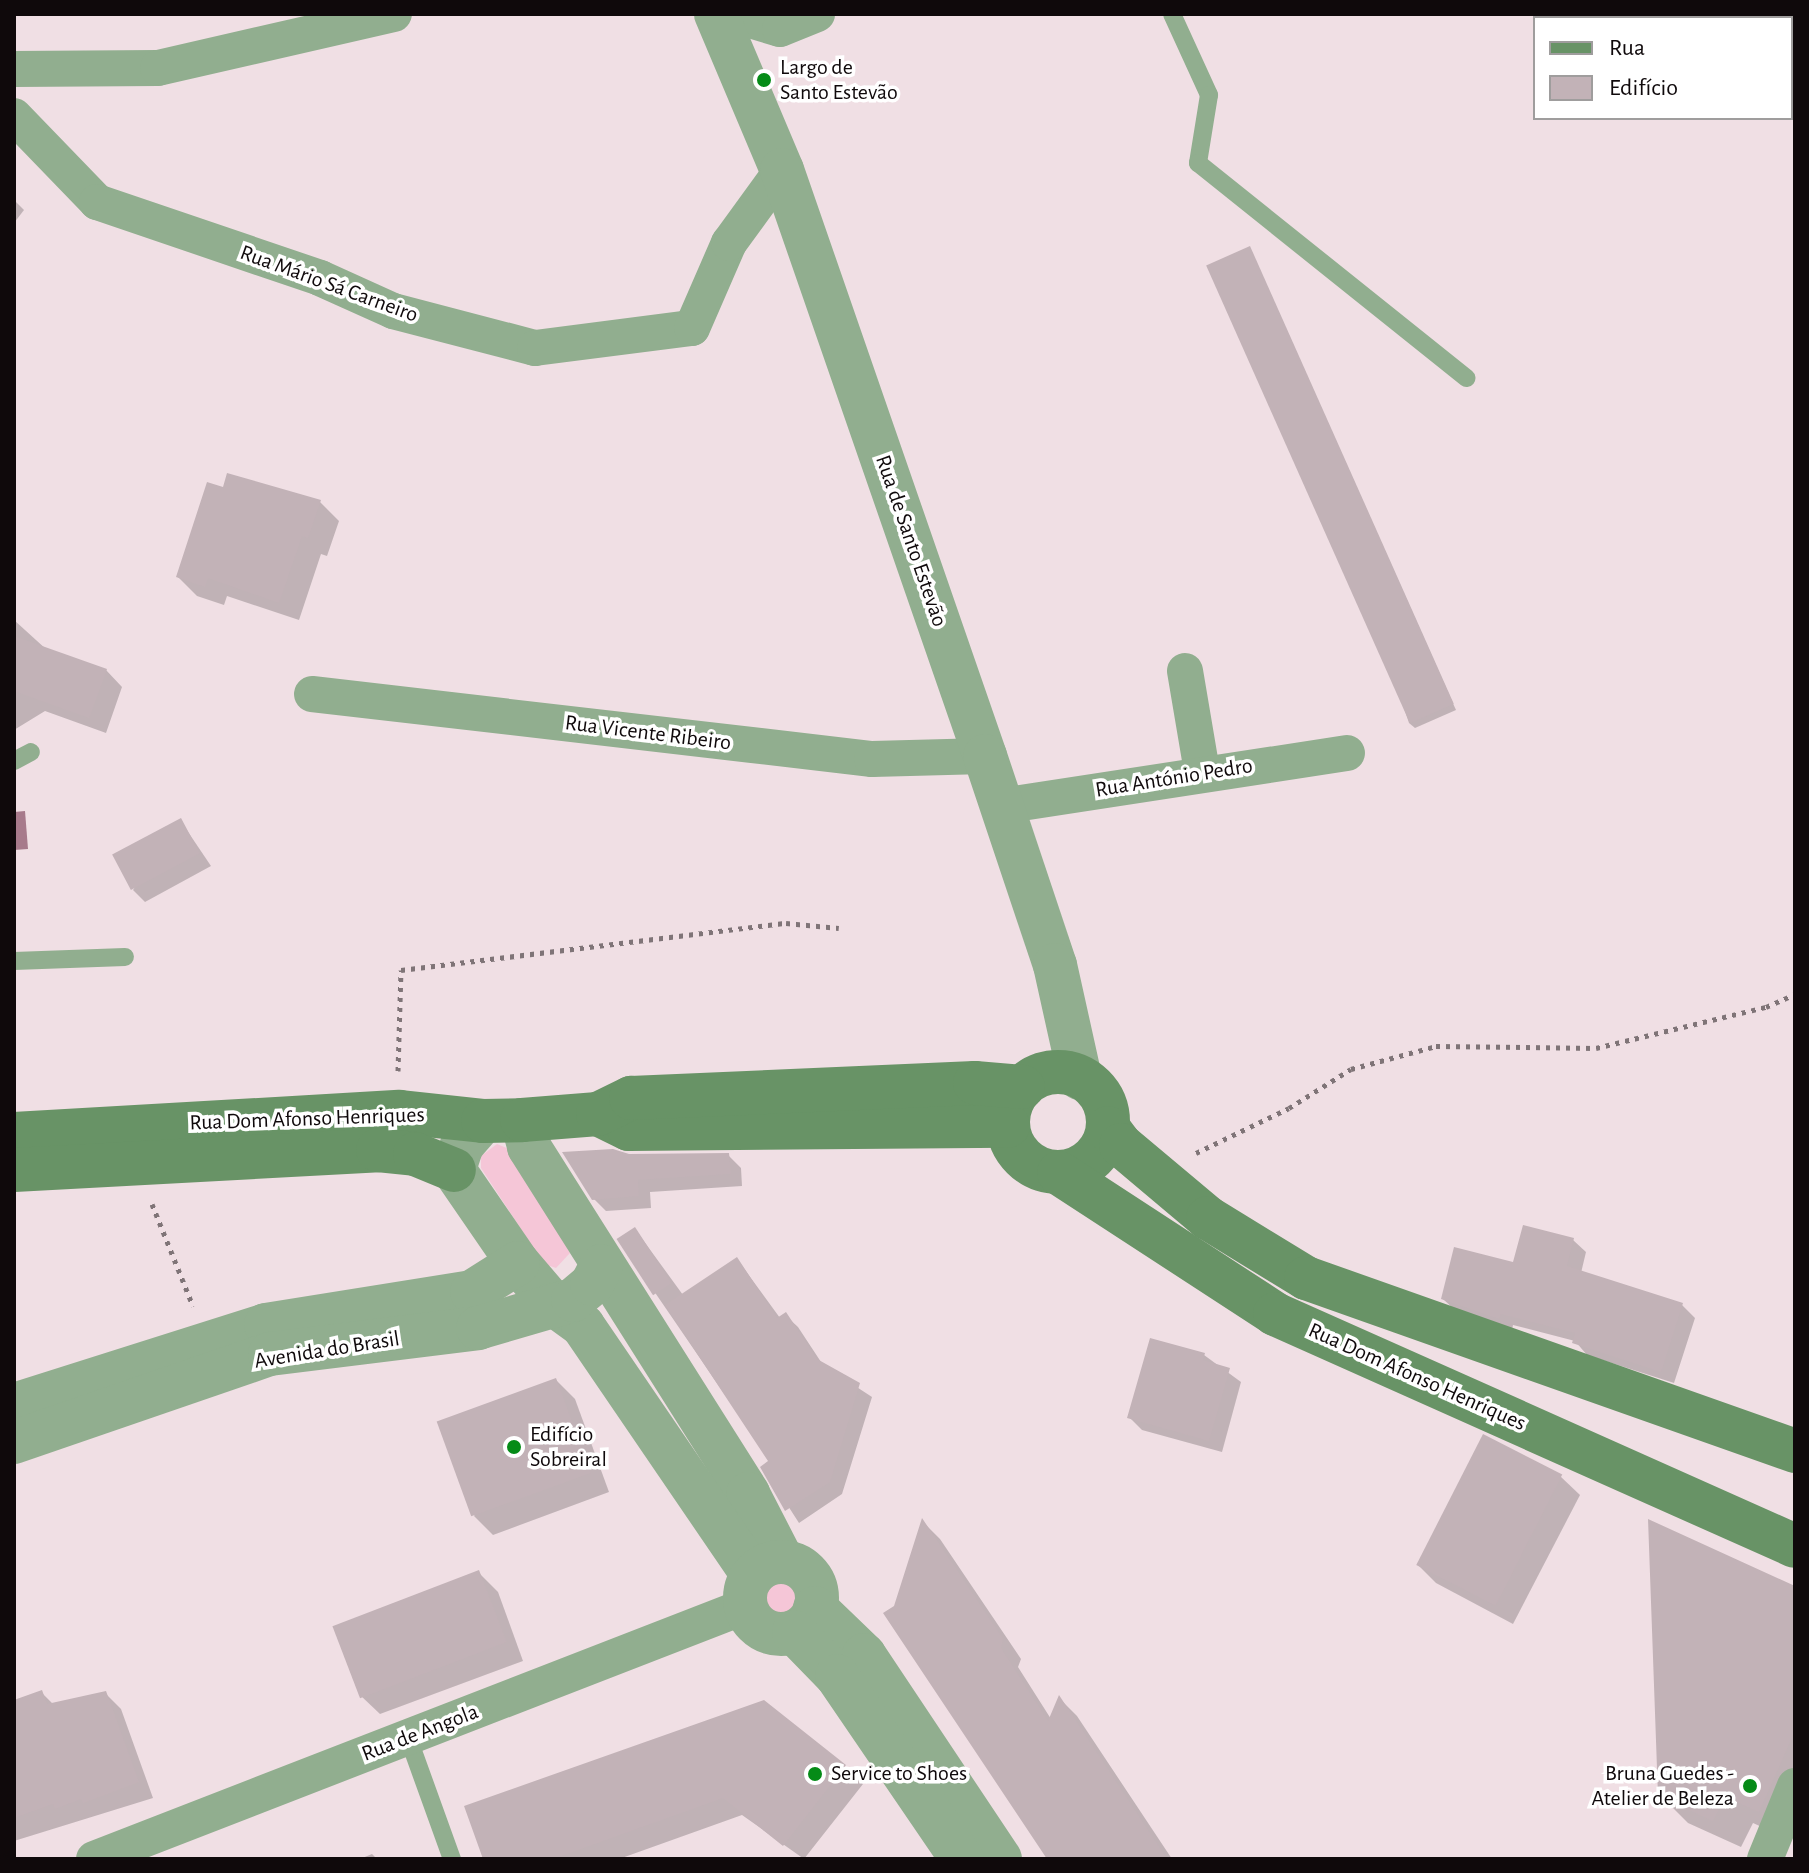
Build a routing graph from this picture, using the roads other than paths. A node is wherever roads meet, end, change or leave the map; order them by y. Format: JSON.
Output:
{"nodes":[{"id":1,"x":394,"y":14,"type":"edge"},
{"id":2,"x":716,"y":14,"type":"edge"},
{"id":3,"x":730,"y":14,"type":"edge"},
{"id":4,"x":817,"y":14,"type":"edge"},
{"id":5,"x":1172,"y":14,"type":"edge"},
{"id":6,"x":14,"y":69,"type":"edge"},
{"id":7,"x":14,"y":116,"type":"edge"},
{"id":8,"x":782,"y":170,"type":"junction"},
{"id":9,"x":1466,"y":378,"type":"dead end"},
{"id":10,"x":1185,"y":671,"type":"dead end"},
{"id":11,"x":312,"y":694,"type":"dead end"},
{"id":12,"x":1347,"y":753,"type":"dead end"},
{"id":13,"x":985,"y":756,"type":"junction"},
{"id":14,"x":1202,"y":771,"type":"junction"},
{"id":15,"x":1001,"y":806,"type":"junction"},
{"id":16,"x":125,"y":957,"type":"dead end"},
{"id":17,"x":14,"y":961,"type":"edge"},
{"id":18,"x":1080,"y":1078,"type":"junction"},
{"id":19,"x":1016,"y":1107,"type":"junction"},
{"id":20,"x":502,"y":1120,"type":"junction"},
{"id":21,"x":1108,"y":1128,"type":"junction"},
{"id":22,"x":14,"y":1134,"type":"edge"},
{"id":23,"x":14,"y":1170,"type":"edge"},
{"id":24,"x":454,"y":1170,"type":"junction"},
{"id":25,"x":1059,"y":1173,"type":"junction"},
{"id":26,"x":518,"y":1263,"type":"junction"},
{"id":27,"x":601,"y":1266,"type":"junction"},
{"id":28,"x":553,"y":1304,"type":"junction"},
{"id":29,"x":14,"y":1405,"type":"edge"},
{"id":30,"x":14,"y":1442,"type":"edge"},
{"id":31,"x":1795,"y":1451,"type":"edge"},
{"id":32,"x":1795,"y":1546,"type":"edge"},
{"id":33,"x":761,"y":1581,"type":"junction"},
{"id":34,"x":805,"y":1620,"type":"junction"},
{"id":35,"x":408,"y":1737,"type":"junction"},
{"id":36,"x":1795,"y":1786,"type":"edge"},
{"id":37,"x":94,"y":1859,"type":"edge"},
{"id":38,"x":452,"y":1859,"type":"edge"},
{"id":39,"x":962,"y":1859,"type":"edge"},
{"id":40,"x":1000,"y":1859,"type":"edge"},
{"id":41,"x":1765,"y":1859,"type":"edge"}],
"edges":[{"from":1,"to":6,"type":"street"},
{"from":2,"to":8,"type":"street","name":"Rua de Santo Estevão"},
{"from":3,"to":4,"type":"street"},
{"from":5,"to":9,"type":"lane"},
{"from":7,"to":8,"type":"street","name":"Rua Mário Sá Carneiro"},
{"from":8,"to":13,"type":"street","name":"Rua de Santo Estevão"},
{"from":10,"to":14,"type":"street"},
{"from":11,"to":13,"type":"street","name":"Rua Vicente Ribeiro"},
{"from":12,"to":14,"type":"street","name":"Rua António Pedro"},
{"from":13,"to":15,"type":"street","name":"Rua de Santo Estevão"},
{"from":14,"to":15,"type":"street","name":"Rua António Pedro"},
{"from":15,"to":18,"type":"street","name":"Rua de Santo Estevão"},
{"from":16,"to":17,"type":"lane"},
{"from":18,"to":19,"type":"main road","name":"Rua Dom Afonso Henriques"},
{"from":18,"to":21,"type":"main road"},
{"from":19,"to":20,"type":"main road","name":"Rua Dom Afonso Henriques"},
{"from":19,"to":25,"type":"main road","name":"Rua Dom Afonso Henriques"},
{"from":20,"to":22,"type":"main road","name":"Rua Dom Afonso Henriques"},
{"from":20,"to":24,"type":"street"},
{"from":20,"to":27,"type":"street"},
{"from":21,"to":25,"type":"main road"},
{"from":21,"to":31,"type":"main road"},
{"from":23,"to":24,"type":"main road","name":"Rua Dom Afonso Henriques"},
{"from":24,"to":26,"type":"street"},
{"from":25,"to":32,"type":"main road","name":"Rua Dom Afonso Henriques"},
{"from":26,"to":28,"type":"street"},
{"from":26,"to":29,"type":"street","name":"Avenida do Brasil"},
{"from":27,"to":28,"type":"street","name":"Avenida do Brasil"},
{"from":27,"to":33,"type":"street"},
{"from":28,"to":30,"type":"street","name":"Avenida do Brasil"},
{"from":28,"to":33,"type":"street"},
{"from":33,"to":34,"type":"street"},
{"from":33,"to":34,"type":"street"},
{"from":33,"to":35,"type":"street","name":"Rua de Angola"},
{"from":34,"to":39,"type":"street"},
{"from":34,"to":40,"type":"street"},
{"from":35,"to":37,"type":"street","name":"Rua de Angola"},
{"from":35,"to":38,"type":"lane"},
{"from":36,"to":41,"type":"street"}]}
